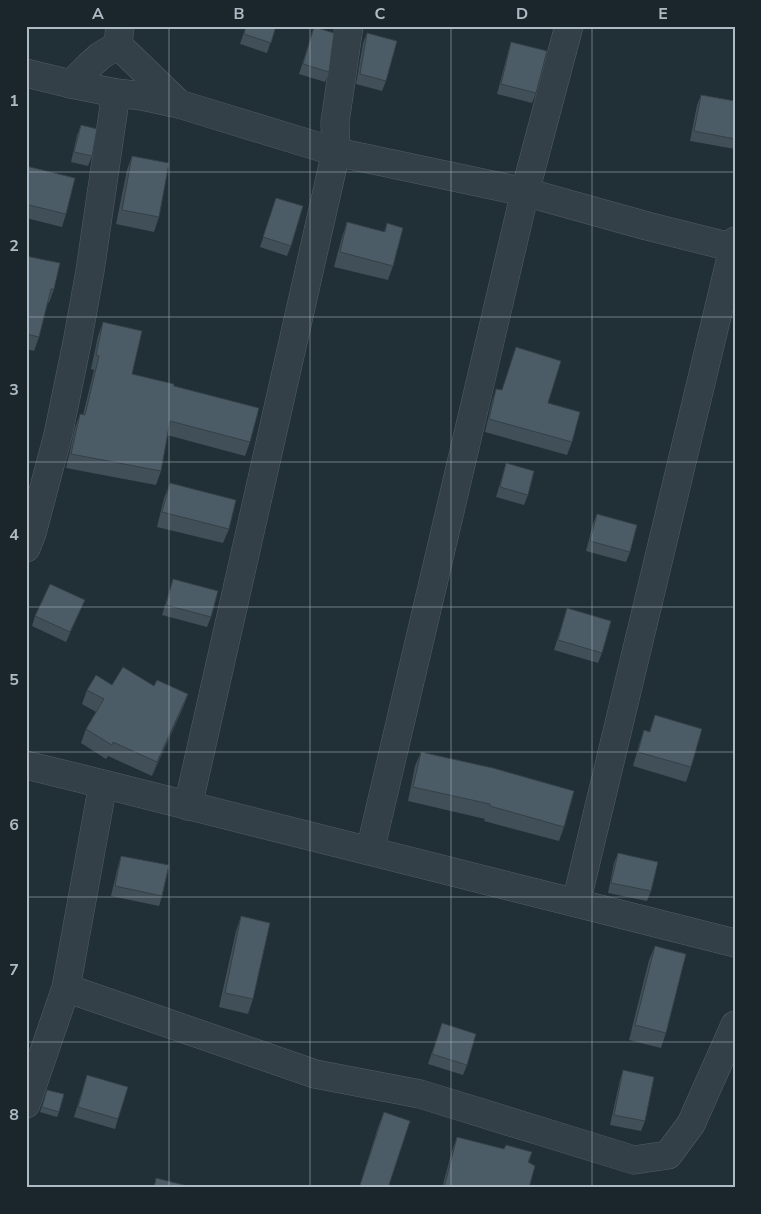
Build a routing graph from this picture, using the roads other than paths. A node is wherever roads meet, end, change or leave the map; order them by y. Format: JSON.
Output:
{"nodes":[{"id":1,"x":349,"y":26,"type":"edge"},
{"id":2,"x":569,"y":26,"type":"edge"},
{"id":3,"x":119,"y":36,"type":"edge"},
{"id":4,"x":26,"y":73,"type":"edge"},
{"id":5,"x":72,"y":84,"type":"junction"},
{"id":6,"x":116,"y":93,"type":"junction"},
{"id":7,"x":178,"y":104,"type":"junction"},
{"id":8,"x":336,"y":152,"type":"junction"},
{"id":9,"x":525,"y":192,"type":"junction"},
{"id":10,"x":734,"y":246,"type":"edge"},
{"id":11,"x":26,"y":548,"type":"edge"},
{"id":12,"x":26,"y":766,"type":"edge"},
{"id":13,"x":103,"y":784,"type":"junction"},
{"id":14,"x":188,"y":806,"type":"junction"},
{"id":15,"x":370,"y":851,"type":"junction"},
{"id":16,"x":576,"y":903,"type":"junction"},
{"id":17,"x":735,"y":943,"type":"edge"},
{"id":18,"x":66,"y":988,"type":"junction"},
{"id":19,"x":735,"y":1025,"type":"edge"},
{"id":20,"x":26,"y":1104,"type":"edge"}],
"edges":[{"from":1,"to":8,"type":"street"},
{"from":2,"to":9,"type":"street"},
{"from":3,"to":5,"type":"street"},
{"from":3,"to":7,"type":"street"},
{"from":4,"to":5,"type":"street"},
{"from":5,"to":6,"type":"street"},
{"from":6,"to":7,"type":"street"},
{"from":6,"to":11,"type":"street"},
{"from":7,"to":8,"type":"street"},
{"from":8,"to":9,"type":"street"},
{"from":8,"to":14,"type":"street"},
{"from":9,"to":10,"type":"street"},
{"from":9,"to":15,"type":"street"},
{"from":10,"to":16,"type":"street"},
{"from":12,"to":13,"type":"street"},
{"from":13,"to":14,"type":"street"},
{"from":13,"to":18,"type":"street"},
{"from":14,"to":15,"type":"street"},
{"from":15,"to":16,"type":"street"},
{"from":16,"to":17,"type":"street"},
{"from":18,"to":19,"type":"street"},
{"from":18,"to":20,"type":"street"}]}
